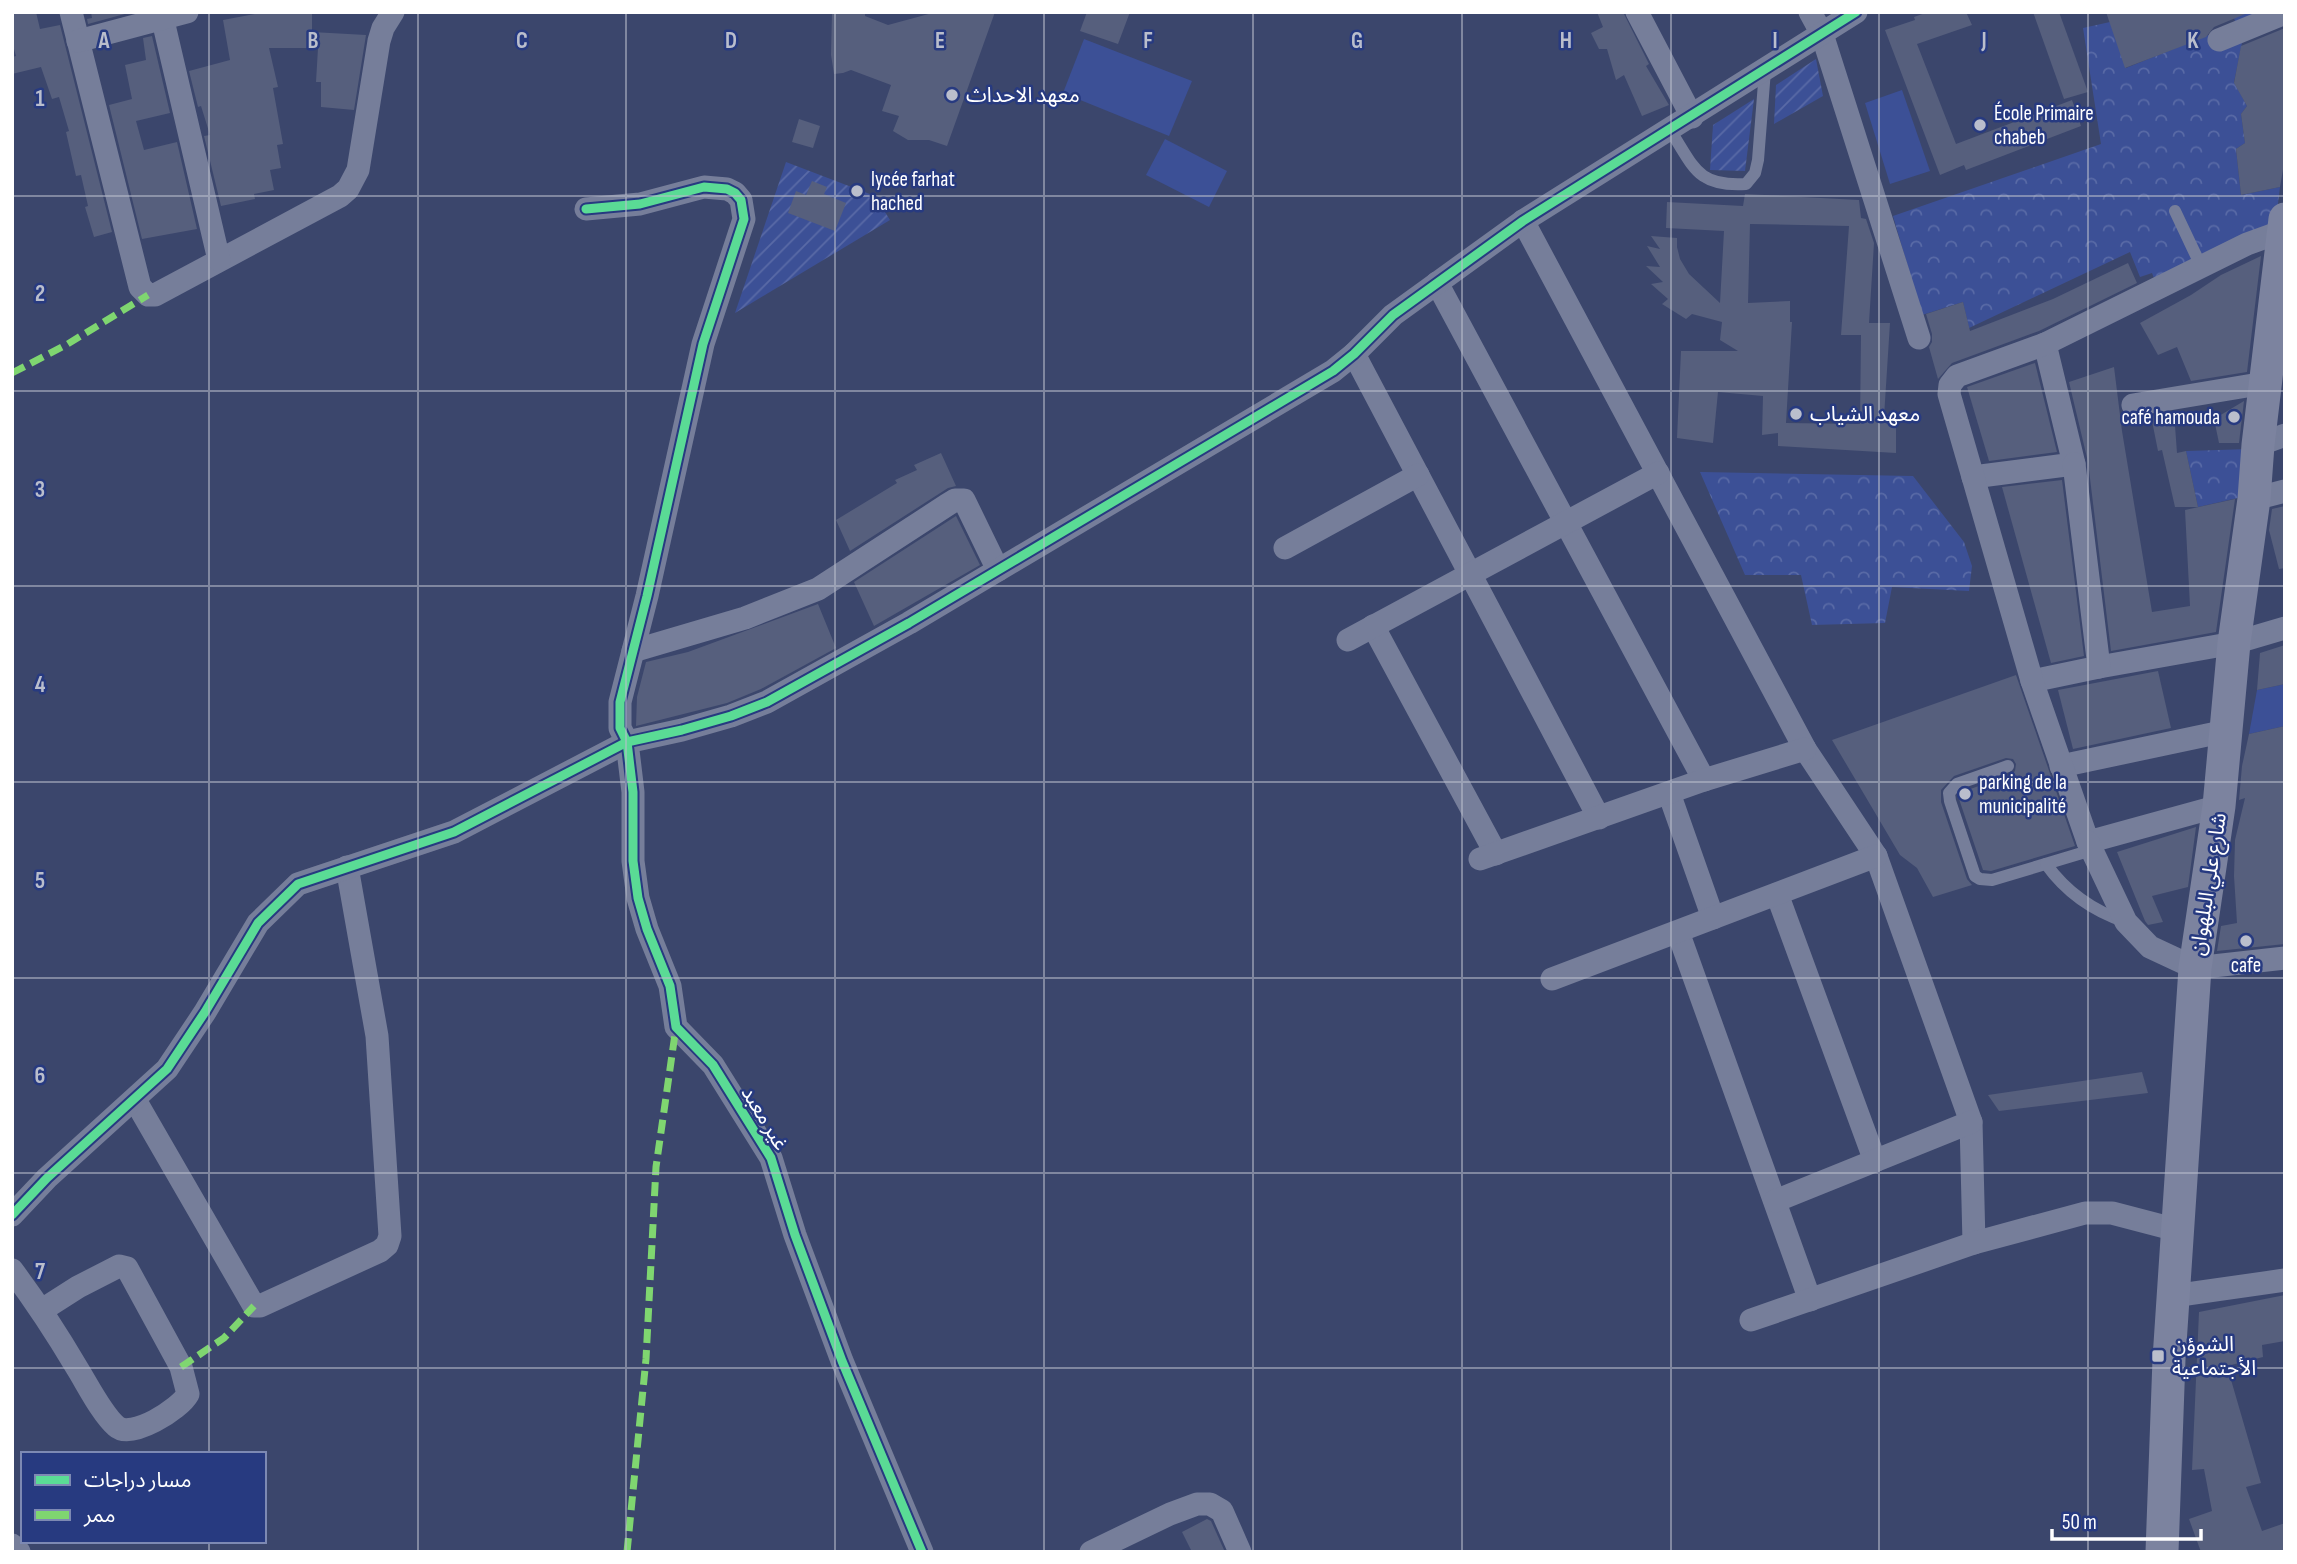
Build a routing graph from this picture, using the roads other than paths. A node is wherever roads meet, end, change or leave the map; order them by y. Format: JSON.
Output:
{"nodes":[{"id":1,"x":71,"y":12,"type":"edge"},
{"id":2,"x":187,"y":12,"type":"edge"},
{"id":3,"x":1637,"y":12,"type":"edge"},
{"id":4,"x":1810,"y":12,"type":"edge"},
{"id":5,"x":1856,"y":12,"type":"edge"},
{"id":6,"x":2285,"y":13,"type":"edge"},
{"id":7,"x":387,"y":14,"type":"edge"},
{"id":8,"x":162,"y":15,"type":"edge"},
{"id":9,"x":1822,"y":34,"type":"junction"},
{"id":10,"x":2219,"y":40,"type":"dead end"},
{"id":11,"x":78,"y":41,"type":"junction"},
{"id":12,"x":1765,"y":70,"type":"junction"},
{"id":13,"x":1692,"y":117,"type":"junction"},
{"id":14,"x":1670,"y":130,"type":"junction"},
{"id":15,"x":586,"y":209,"type":"dead end"},
{"id":16,"x":2175,"y":211,"type":"dead end"},
{"id":17,"x":1524,"y":221,"type":"junction"},
{"id":18,"x":2284,"y":225,"type":"edge"},
{"id":19,"x":219,"y":260,"type":"junction"},
{"id":20,"x":2201,"y":266,"type":"junction"},
{"id":21,"x":2281,"y":276,"type":"edge"},
{"id":22,"x":1437,"y":283,"type":"junction"},
{"id":23,"x":1919,"y":338,"type":"dead end"},
{"id":24,"x":2045,"y":344,"type":"junction"},
{"id":25,"x":1354,"y":354,"type":"junction"},
{"id":26,"x":2265,"y":383,"type":"junction"},
{"id":27,"x":2133,"y":405,"type":"dead end"},
{"id":28,"x":2271,"y":440,"type":"edge"},
{"id":29,"x":2074,"y":464,"type":"junction"},
{"id":30,"x":1658,"y":473,"type":"junction"},
{"id":31,"x":1418,"y":475,"type":"junction"},
{"id":32,"x":1973,"y":477,"type":"junction"},
{"id":33,"x":2269,"y":495,"type":"edge"},
{"id":34,"x":1566,"y":523,"type":"junction"},
{"id":35,"x":1285,"y":548,"type":"dead end"},
{"id":36,"x":998,"y":570,"type":"junction"},
{"id":37,"x":1471,"y":574,"type":"junction"},
{"id":38,"x":1373,"y":626,"type":"junction"},
{"id":39,"x":2285,"y":628,"type":"edge"},
{"id":40,"x":1348,"y":640,"type":"dead end"},
{"id":41,"x":2234,"y":643,"type":"junction"},
{"id":42,"x":633,"y":651,"type":"junction"},
{"id":43,"x":2099,"y":667,"type":"junction"},
{"id":44,"x":2032,"y":681,"type":"junction"},
{"id":45,"x":2226,"y":731,"type":"junction"},
{"id":46,"x":627,"y":742,"type":"junction"},
{"id":47,"x":1805,"y":749,"type":"junction"},
{"id":48,"x":2008,"y":766,"type":"dead end"},
{"id":49,"x":2061,"y":766,"type":"junction"},
{"id":50,"x":1704,"y":780,"type":"junction"},
{"id":51,"x":1669,"y":793,"type":"junction"},
{"id":52,"x":2220,"y":806,"type":"junction"},
{"id":53,"x":1599,"y":818,"type":"junction"},
{"id":54,"x":2090,"y":846,"type":"junction"},
{"id":55,"x":1876,"y":856,"type":"junction"},
{"id":56,"x":2046,"y":864,"type":"junction"},
{"id":57,"x":347,"y":867,"type":"junction"},
{"id":58,"x":1777,"y":894,"type":"junction"},
{"id":59,"x":1713,"y":918,"type":"junction"},
{"id":60,"x":2126,"y":922,"type":"junction"},
{"id":61,"x":1678,"y":932,"type":"junction"},
{"id":62,"x":2285,"y":958,"type":"edge"},
{"id":63,"x":2195,"y":968,"type":"junction"},
{"id":64,"x":1552,"y":979,"type":"dead end"},
{"id":65,"x":135,"y":1100,"type":"junction"},
{"id":66,"x":1971,"y":1122,"type":"junction"},
{"id":67,"x":1875,"y":1161,"type":"junction"},
{"id":68,"x":1775,"y":1201,"type":"junction"},
{"id":69,"x":12,"y":1215,"type":"edge"},
{"id":70,"x":2177,"y":1230,"type":"junction"},
{"id":71,"x":1974,"y":1243,"type":"junction"},
{"id":72,"x":12,"y":1269,"type":"edge"},
{"id":73,"x":2285,"y":1280,"type":"edge"},
{"id":74,"x":2173,"y":1296,"type":"junction"},
{"id":75,"x":1810,"y":1300,"type":"junction"},
{"id":76,"x":42,"y":1310,"type":"junction"},
{"id":77,"x":1751,"y":1320,"type":"dead end"},
{"id":78,"x":12,"y":1545,"type":"edge"},
{"id":79,"x":19,"y":1552,"type":"edge"},
{"id":80,"x":922,"y":1552,"type":"edge"},
{"id":81,"x":1091,"y":1552,"type":"edge"},
{"id":82,"x":1240,"y":1552,"type":"edge"},
{"id":83,"x":2162,"y":1552,"type":"edge"}],
"edges":[{"from":1,"to":11,"type":"street"},
{"from":2,"to":8,"type":"street"},
{"from":3,"to":13,"type":"street"},
{"from":4,"to":9,"type":"street"},
{"from":5,"to":9,"type":"street"},
{"from":6,"to":10,"type":"street"},
{"from":7,"to":19,"type":"street"},
{"from":8,"to":11,"type":"street"},
{"from":8,"to":19,"type":"street"},
{"from":9,"to":12,"type":"street"},
{"from":9,"to":23,"type":"street"},
{"from":11,"to":19,"type":"street"},
{"from":12,"to":13,"type":"street"},
{"from":12,"to":14,"type":"lane"},
{"from":13,"to":14,"type":"street"},
{"from":14,"to":17,"type":"street"},
{"from":15,"to":42,"type":"street","name":"غير معبد"},
{"from":16,"to":20,"type":"lane"},
{"from":17,"to":22,"type":"street"},
{"from":17,"to":30,"type":"street"},
{"from":18,"to":20,"type":"street"},
{"from":18,"to":21,"type":"street","name":"شارع علي البلهوان"},
{"from":20,"to":24,"type":"street"},
{"from":21,"to":26,"type":"street","name":"شارع علي البلهوان"},
{"from":22,"to":25,"type":"street"},
{"from":22,"to":34,"type":"street"},
{"from":24,"to":29,"type":"street"},
{"from":24,"to":32,"type":"street"},
{"from":25,"to":31,"type":"street"},
{"from":25,"to":36,"type":"street"},
{"from":26,"to":27,"type":"street"},
{"from":26,"to":28,"type":"street","name":"شارع علي البلهوان"},
{"from":28,"to":33,"type":"street","name":"شارع علي البلهوان"},
{"from":29,"to":32,"type":"street"},
{"from":29,"to":43,"type":"street"},
{"from":30,"to":34,"type":"street"},
{"from":30,"to":47,"type":"street"},
{"from":31,"to":35,"type":"street"},
{"from":31,"to":37,"type":"street"},
{"from":32,"to":44,"type":"street"},
{"from":33,"to":41,"type":"street","name":"شارع علي البلهوان"},
{"from":34,"to":37,"type":"street"},
{"from":34,"to":50,"type":"street"},
{"from":36,"to":42,"type":"street"},
{"from":36,"to":46,"type":"street"},
{"from":37,"to":38,"type":"street"},
{"from":37,"to":53,"type":"street"},
{"from":38,"to":40,"type":"street"},
{"from":38,"to":53,"type":"street"},
{"from":39,"to":41,"type":"street"},
{"from":41,"to":43,"type":"street"},
{"from":41,"to":45,"type":"street","name":"شارع علي البلهوان"},
{"from":42,"to":46,"type":"street","name":"غير معبد"},
{"from":43,"to":44,"type":"street"},
{"from":44,"to":49,"type":"street"},
{"from":45,"to":49,"type":"street"},
{"from":45,"to":52,"type":"street","name":"شارع علي البلهوان"},
{"from":46,"to":57,"type":"street"},
{"from":46,"to":80,"type":"street","name":"غير معبد"},
{"from":47,"to":50,"type":"street"},
{"from":47,"to":55,"type":"street"},
{"from":48,"to":56,"type":"lane"},
{"from":49,"to":54,"type":"street"},
{"from":50,"to":51,"type":"street"},
{"from":51,"to":53,"type":"street"},
{"from":51,"to":59,"type":"street"},
{"from":52,"to":54,"type":"street"},
{"from":52,"to":63,"type":"street","name":"شارع علي البلهوان"},
{"from":54,"to":56,"type":"lane"},
{"from":54,"to":60,"type":"street"},
{"from":55,"to":58,"type":"street"},
{"from":55,"to":66,"type":"street"},
{"from":56,"to":60,"type":"lane"},
{"from":57,"to":65,"type":"street"},
{"from":57,"to":65,"type":"street"},
{"from":58,"to":59,"type":"street"},
{"from":58,"to":67,"type":"street"},
{"from":59,"to":61,"type":"street"},
{"from":60,"to":63,"type":"street"},
{"from":61,"to":64,"type":"street"},
{"from":61,"to":68,"type":"street"},
{"from":62,"to":63,"type":"street"},
{"from":63,"to":70,"type":"street","name":"شارع علي البلهوان"},
{"from":65,"to":69,"type":"street"},
{"from":66,"to":67,"type":"street"},
{"from":66,"to":71,"type":"street"},
{"from":67,"to":68,"type":"street"},
{"from":68,"to":75,"type":"street"},
{"from":70,"to":71,"type":"street"},
{"from":70,"to":74,"type":"street","name":"شارع علي البلهوان"},
{"from":71,"to":75,"type":"street"},
{"from":72,"to":76,"type":"street"},
{"from":73,"to":74,"type":"street"},
{"from":74,"to":83,"type":"street","name":"شارع علي البلهوان"},
{"from":75,"to":77,"type":"street"},
{"from":76,"to":76,"type":"street"},
{"from":78,"to":79,"type":"street"},
{"from":81,"to":82,"type":"street"}]}
